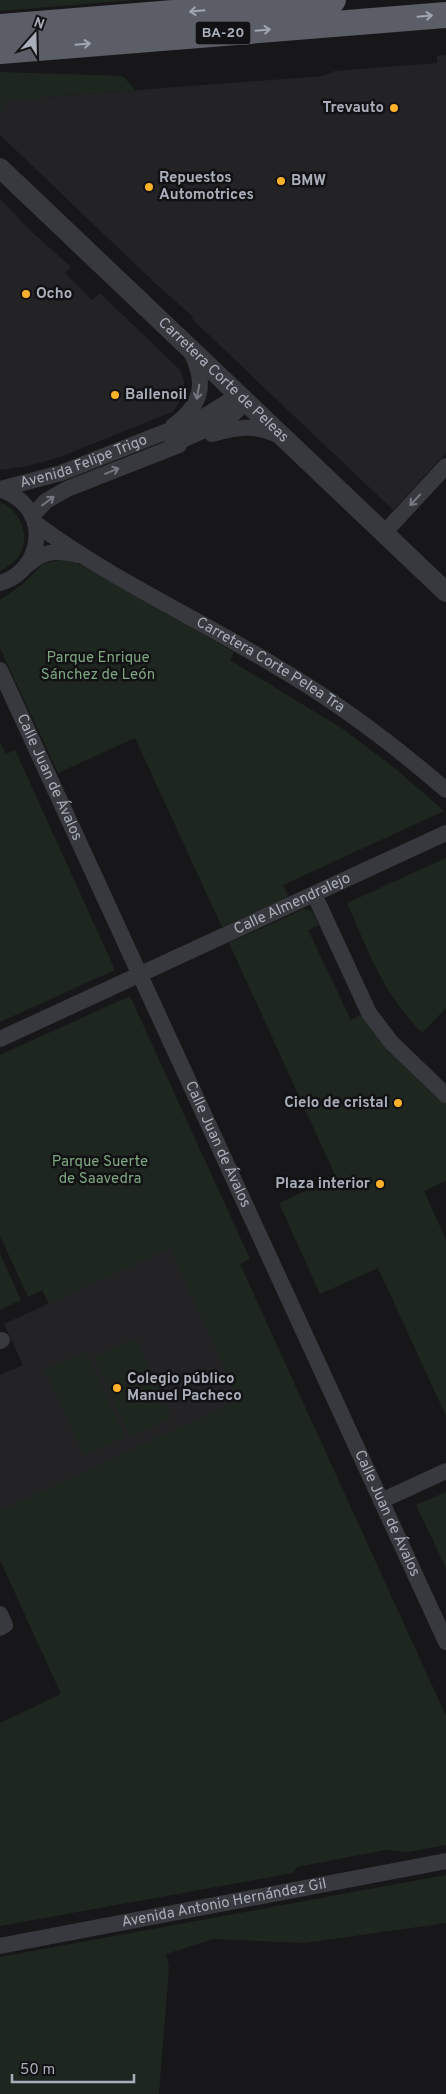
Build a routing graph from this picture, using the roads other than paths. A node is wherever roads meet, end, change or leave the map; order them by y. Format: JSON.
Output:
{"nodes":[{"id":1,"x":333,"y":0,"type":"edge"},
{"id":2,"x":446,"y":15,"type":"edge"},
{"id":3,"x":0,"y":27,"type":"edge"},
{"id":4,"x":0,"y":51,"type":"edge"},
{"id":5,"x":0,"y":168,"type":"edge"},
{"id":6,"x":188,"y":346,"type":"junction"},
{"id":7,"x":242,"y":398,"type":"junction"},
{"id":8,"x":165,"y":432,"type":"junction"},
{"id":9,"x":283,"y":437,"type":"junction"},
{"id":10,"x":170,"y":448,"type":"junction"},
{"id":11,"x":446,"y":466,"type":"edge"},
{"id":12,"x":0,"y":489,"type":"edge"},
{"id":13,"x":34,"y":519,"type":"junction"},
{"id":14,"x":384,"y":533,"type":"junction"},
{"id":15,"x":82,"y":557,"type":"junction"},
{"id":16,"x":27,"y":566,"type":"junction"},
{"id":17,"x":1,"y":584,"type":"edge"},
{"id":18,"x":446,"y":592,"type":"edge"},
{"id":19,"x":0,"y":670,"type":"edge"},
{"id":20,"x":446,"y":790,"type":"edge"},
{"id":21,"x":446,"y":833,"type":"edge"},
{"id":22,"x":314,"y":894,"type":"junction"},
{"id":23,"x":140,"y":975,"type":"junction"},
{"id":24,"x":0,"y":1039,"type":"edge"},
{"id":25,"x":446,"y":1095,"type":"edge"},
{"id":26,"x":446,"y":1471,"type":"edge"},
{"id":27,"x":381,"y":1501,"type":"junction"},
{"id":28,"x":0,"y":1614,"type":"edge"},
{"id":29,"x":0,"y":1628,"type":"edge"},
{"id":30,"x":446,"y":1642,"type":"edge"},
{"id":31,"x":446,"y":1860,"type":"edge"},
{"id":32,"x":0,"y":1946,"type":"edge"}],
"edges":[{"from":1,"to":3,"type":"highway","number":"BA-20","one_way":true},
{"from":4,"to":2,"type":"highway","number":"BA-20","one_way":true},
{"from":5,"to":6,"type":"street","name":"Carretera Corte de Peleas"},
{"from":6,"to":7,"type":"street","name":"Carretera Corte de Peleas"},
{"from":6,"to":8,"type":"street","name":"Avenida Felipe Trigo","one_way":true},
{"from":7,"to":8,"type":"street","name":"Avenida Felipe Trigo"},
{"from":7,"to":9,"type":"street","name":"Carretera Corte de Peleas"},
{"from":7,"to":10,"type":"street","name":"Avenida Felipe Trigo"},
{"from":8,"to":12,"type":"street","name":"Avenida Felipe Trigo"},
{"from":9,"to":10,"type":"street","name":"Avenida Felipe Trigo"},
{"from":9,"to":14,"type":"street","name":"Carretera Corte de Peleas"},
{"from":13,"to":10,"type":"street","name":"Avenida Felipe Trigo","one_way":true},
{"from":11,"to":14,"type":"street","one_way":true},
{"from":12,"to":13,"type":"street","name":"Carretera Corte Pelea Tra"},
{"from":13,"to":15,"type":"street","name":"Carretera Corte Pelea Tra"},
{"from":13,"to":16,"type":"street"},
{"from":14,"to":18,"type":"street","name":"Carretera Corte de Peleas"},
{"from":15,"to":16,"type":"street","name":"Carretera Corte Pelea Tra"},
{"from":15,"to":20,"type":"street","name":"Carretera Corte Pelea Tra"},
{"from":16,"to":17,"type":"street","name":"Carretera Corte Pelea Tra"},
{"from":19,"to":23,"type":"street","name":"Calle Juan de Ávalos"},
{"from":21,"to":22,"type":"street","name":"Calle Almendralejo"},
{"from":22,"to":23,"type":"street","name":"Calle Almendralejo"},
{"from":22,"to":25,"type":"street"},
{"from":23,"to":24,"type":"street","name":"Calle Almendralejo"},
{"from":23,"to":27,"type":"street","name":"Calle Juan de Ávalos"},
{"from":26,"to":27,"type":"street"},
{"from":27,"to":30,"type":"street","name":"Calle Juan de Ávalos"},
{"from":28,"to":29,"type":"street"},
{"from":31,"to":32,"type":"street","name":"Avenida Antonio Hernández Gil"}]}
